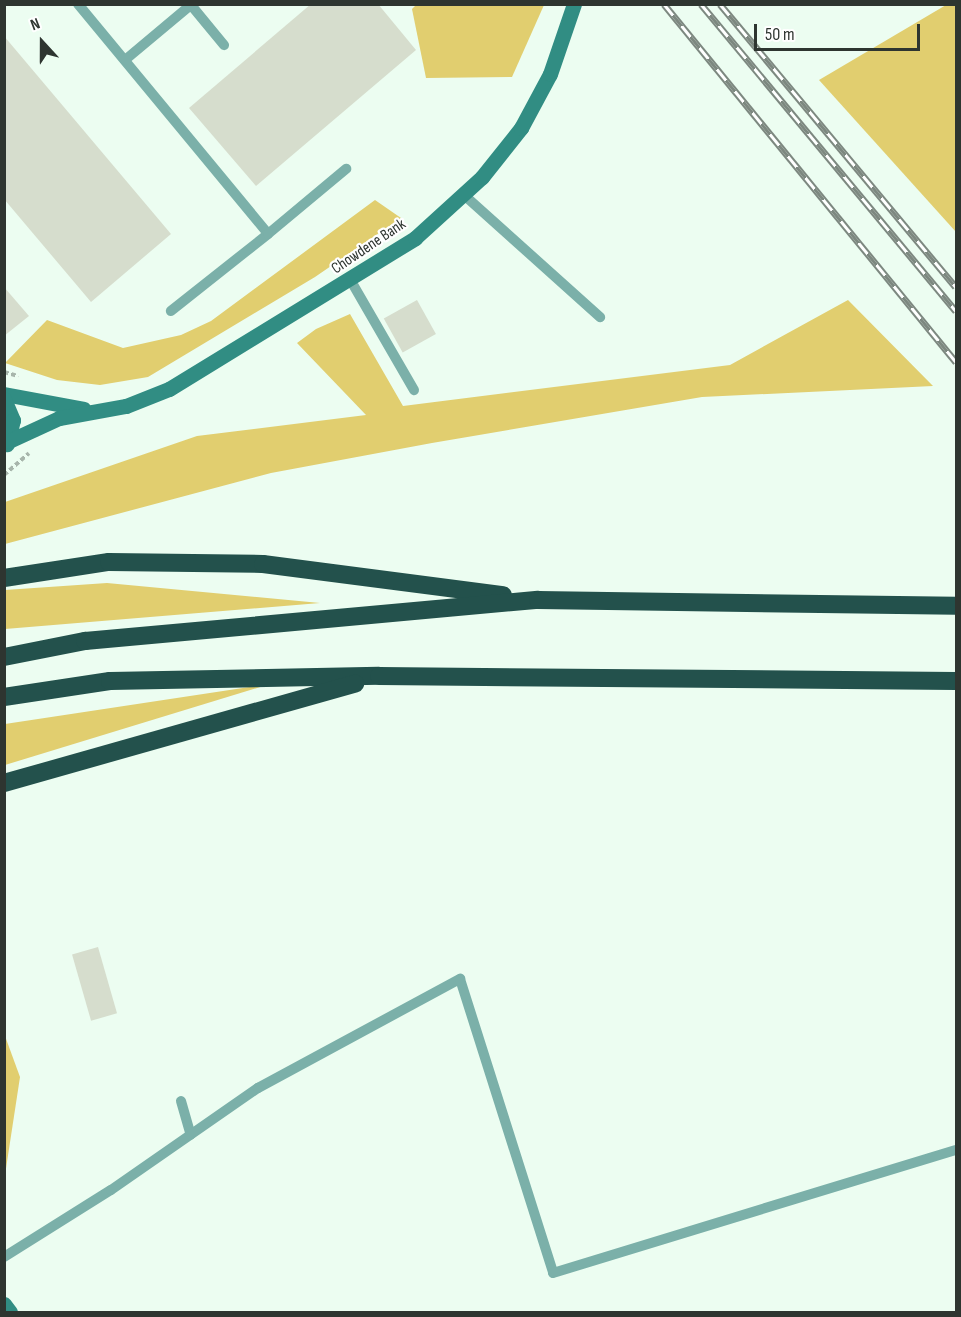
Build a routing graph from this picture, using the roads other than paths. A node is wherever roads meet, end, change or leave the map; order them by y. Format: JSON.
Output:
{"nodes":[{"id":1,"x":78,"y":4,"type":"edge"},
{"id":2,"x":191,"y":5,"type":"edge"},
{"id":3,"x":574,"y":6,"type":"edge"},
{"id":4,"x":224,"y":45,"type":"dead end"},
{"id":5,"x":125,"y":60,"type":"junction"},
{"id":6,"x":346,"y":170,"type":"dead end"},
{"id":7,"x":464,"y":195,"type":"junction"},
{"id":8,"x":268,"y":234,"type":"junction"},
{"id":9,"x":351,"y":281,"type":"junction"},
{"id":10,"x":171,"y":311,"type":"dead end"},
{"id":11,"x":600,"y":317,"type":"dead end"},
{"id":12,"x":414,"y":390,"type":"dead end"},
{"id":13,"x":4,"y":394,"type":"edge"},
{"id":14,"x":4,"y":399,"type":"edge"},
{"id":15,"x":87,"y":410,"type":"junction"},
{"id":16,"x":7,"y":444,"type":"edge"},
{"id":17,"x":4,"y":578,"type":"edge"},
{"id":18,"x":538,"y":600,"type":"junction"},
{"id":19,"x":957,"y":606,"type":"edge"},
{"id":20,"x":4,"y":657,"type":"edge"},
{"id":21,"x":379,"y":676,"type":"junction"},
{"id":22,"x":957,"y":681,"type":"edge"},
{"id":23,"x":4,"y":698,"type":"edge"},
{"id":24,"x":4,"y":783,"type":"edge"},
{"id":25,"x":181,"y":1101,"type":"dead end"},
{"id":26,"x":191,"y":1135,"type":"junction"},
{"id":27,"x":957,"y":1150,"type":"edge"},
{"id":28,"x":4,"y":1257,"type":"edge"},
{"id":29,"x":4,"y":1304,"type":"edge"},
{"id":30,"x":10,"y":1312,"type":"edge"}],
"edges":[{"from":1,"to":5,"type":"lane"},
{"from":2,"to":4,"type":"lane"},
{"from":2,"to":5,"type":"lane"},
{"from":3,"to":7,"type":"street","name":"Chowdene Bank"},
{"from":5,"to":8,"type":"lane"},
{"from":6,"to":8,"type":"lane"},
{"from":7,"to":9,"type":"street","name":"Chowdene Bank"},
{"from":7,"to":11,"type":"lane"},
{"from":8,"to":10,"type":"lane"},
{"from":9,"to":12,"type":"lane"},
{"from":9,"to":15,"type":"street","name":"Chowdene Bank"},
{"from":13,"to":15,"type":"street","name":"Chowdene Bank"},
{"from":14,"to":16,"type":"street"},
{"from":15,"to":16,"type":"street","name":"Chowdene Bank"},
{"from":17,"to":18,"type":"highway"},
{"from":18,"to":19,"type":"highway"},
{"from":18,"to":20,"type":"highway"},
{"from":21,"to":22,"type":"highway"},
{"from":21,"to":23,"type":"highway"},
{"from":21,"to":24,"type":"highway"},
{"from":25,"to":26,"type":"lane"},
{"from":26,"to":27,"type":"lane"},
{"from":26,"to":28,"type":"lane"},
{"from":29,"to":30,"type":"street"}]}
